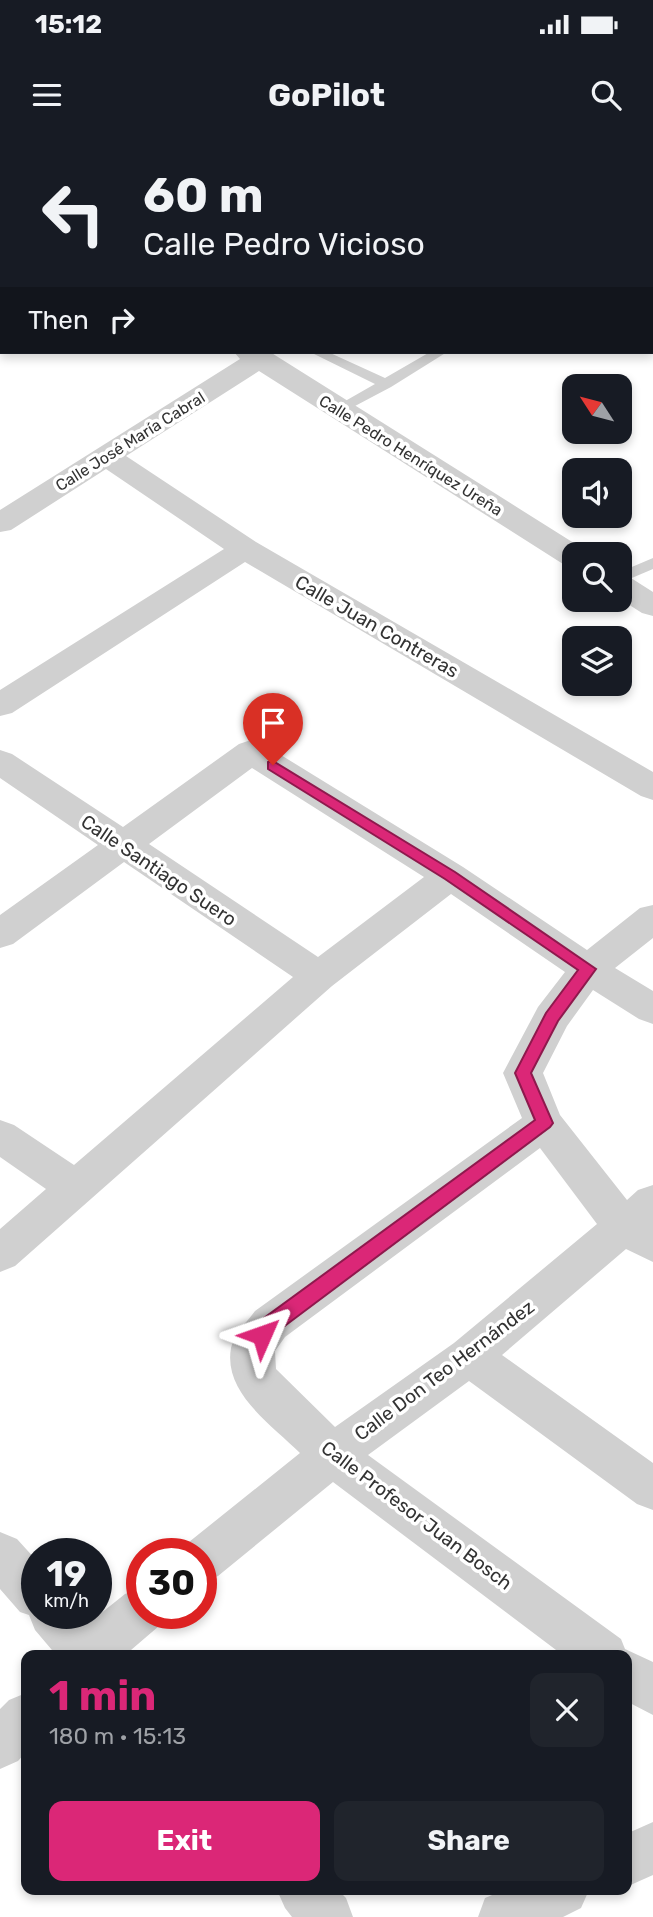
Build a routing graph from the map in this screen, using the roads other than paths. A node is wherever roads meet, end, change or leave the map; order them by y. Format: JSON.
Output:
{"nodes":[{"id":1,"x":321,"y":354,"type":"edge"},
{"id":2,"x":437,"y":354,"type":"edge"},
{"id":3,"x":254,"y":355,"type":"edge"},
{"id":4,"x":386,"y":384,"type":"junction"},
{"id":5,"x":338,"y":411,"type":"junction"},
{"id":6,"x":106,"y":456,"type":"junction"},
{"id":7,"x":0,"y":523,"type":"edge"},
{"id":8,"x":244,"y":549,"type":"junction"},
{"id":9,"x":562,"y":550,"type":"edge"},
{"id":10,"x":653,"y":563,"type":"edge"},
{"id":11,"x":632,"y":573,"type":"edge"},
{"id":12,"x":632,"y":593,"type":"edge"},
{"id":13,"x":653,"y":606,"type":"edge"},
{"id":14,"x":0,"y":705,"type":"edge"},
{"id":15,"x":0,"y":762,"type":"edge"},
{"id":16,"x":653,"y":788,"type":"edge"},
{"id":17,"x":122,"y":846,"type":"junction"},
{"id":18,"x":450,"y":876,"type":"junction"},
{"id":19,"x":653,"y":918,"type":"edge"},
{"id":20,"x":0,"y":934,"type":"edge"},
{"id":21,"x":588,"y":969,"type":"junction"},
{"id":22,"x":320,"y":976,"type":"junction"},
{"id":23,"x":653,"y":1009,"type":"edge"},
{"id":24,"x":544,"y":1123,"type":"junction"},
{"id":25,"x":0,"y":1136,"type":"edge"},
{"id":26,"x":76,"y":1188,"type":"junction"},
{"id":27,"x":643,"y":1225,"type":"edge"},
{"id":28,"x":0,"y":1254,"type":"edge"},
{"id":29,"x":469,"y":1356,"type":"junction"},
{"id":30,"x":332,"y":1455,"type":"junction"},
{"id":31,"x":653,"y":1489,"type":"edge"},
{"id":32,"x":217,"y":1548,"type":"edge"},
{"id":33,"x":0,"y":1554,"type":"edge"},
{"id":34,"x":21,"y":1578,"type":"edge"},
{"id":35,"x":126,"y":1623,"type":"edge"},
{"id":36,"x":65,"y":1629,"type":"edge"},
{"id":37,"x":84,"y":1650,"type":"edge"},
{"id":38,"x":94,"y":1650,"type":"edge"},
{"id":39,"x":596,"y":1650,"type":"edge"},
{"id":40,"x":632,"y":1676,"type":"edge"},
{"id":41,"x":653,"y":1692,"type":"edge"},
{"id":42,"x":21,"y":1722,"type":"edge"},
{"id":43,"x":0,"y":1744,"type":"edge"},
{"id":44,"x":653,"y":1848,"type":"edge"},
{"id":45,"x":632,"y":1858,"type":"edge"},
{"id":46,"x":307,"y":1895,"type":"edge"},
{"id":47,"x":552,"y":1895,"type":"edge"},
{"id":48,"x":327,"y":1917,"type":"edge"},
{"id":49,"x":504,"y":1917,"type":"edge"}],
"edges":[{"from":1,"to":4,"type":"lane"},
{"from":2,"to":4,"type":"lane"},
{"from":3,"to":5,"type":"street","name":"Calle Pedro Henríquez Ureña"},
{"from":3,"to":6,"type":"street","name":"Calle José María Cabral"},
{"from":4,"to":5,"type":"lane"},
{"from":5,"to":9,"type":"street","name":"Calle Pedro Henríquez Ureña"},
{"from":6,"to":7,"type":"street","name":"Calle José María Cabral"},
{"from":6,"to":8,"type":"street","name":"Calle Juan Contreras"},
{"from":8,"to":14,"type":"street"},
{"from":8,"to":16,"type":"street","name":"Calle Juan Contreras"},
{"from":10,"to":11,"type":"lane"},
{"from":12,"to":13,"type":"street"},
{"from":15,"to":17,"type":"street","name":"Calle Santiago Suero"},
{"from":17,"to":18,"type":"street"},
{"from":17,"to":20,"type":"street"},
{"from":17,"to":22,"type":"street","name":"Calle Santiago Suero"},
{"from":18,"to":21,"type":"street"},
{"from":18,"to":22,"type":"street"},
{"from":19,"to":21,"type":"street"},
{"from":21,"to":23,"type":"street"},
{"from":21,"to":24,"type":"street"},
{"from":22,"to":26,"type":"street"},
{"from":24,"to":27,"type":"street"},
{"from":24,"to":30,"type":"street","name":"Calle Profesor Juan Bosch"},
{"from":25,"to":26,"type":"street"},
{"from":26,"to":28,"type":"street"},
{"from":27,"to":29,"type":"street","name":"Calle Don Teo Hernández"},
{"from":29,"to":30,"type":"street","name":"Calle Don Teo Hernández"},
{"from":29,"to":31,"type":"street"},
{"from":30,"to":32,"type":"street","name":"Calle Don Teo Hernández"},
{"from":30,"to":39,"type":"street","name":"Calle Profesor Juan Bosch"},
{"from":33,"to":34,"type":"street"},
{"from":35,"to":38,"type":"street"},
{"from":36,"to":37,"type":"street"},
{"from":40,"to":41,"type":"street"},
{"from":42,"to":43,"type":"street"},
{"from":44,"to":45,"type":"street"},
{"from":46,"to":48,"type":"street"},
{"from":47,"to":49,"type":"street"}]}
